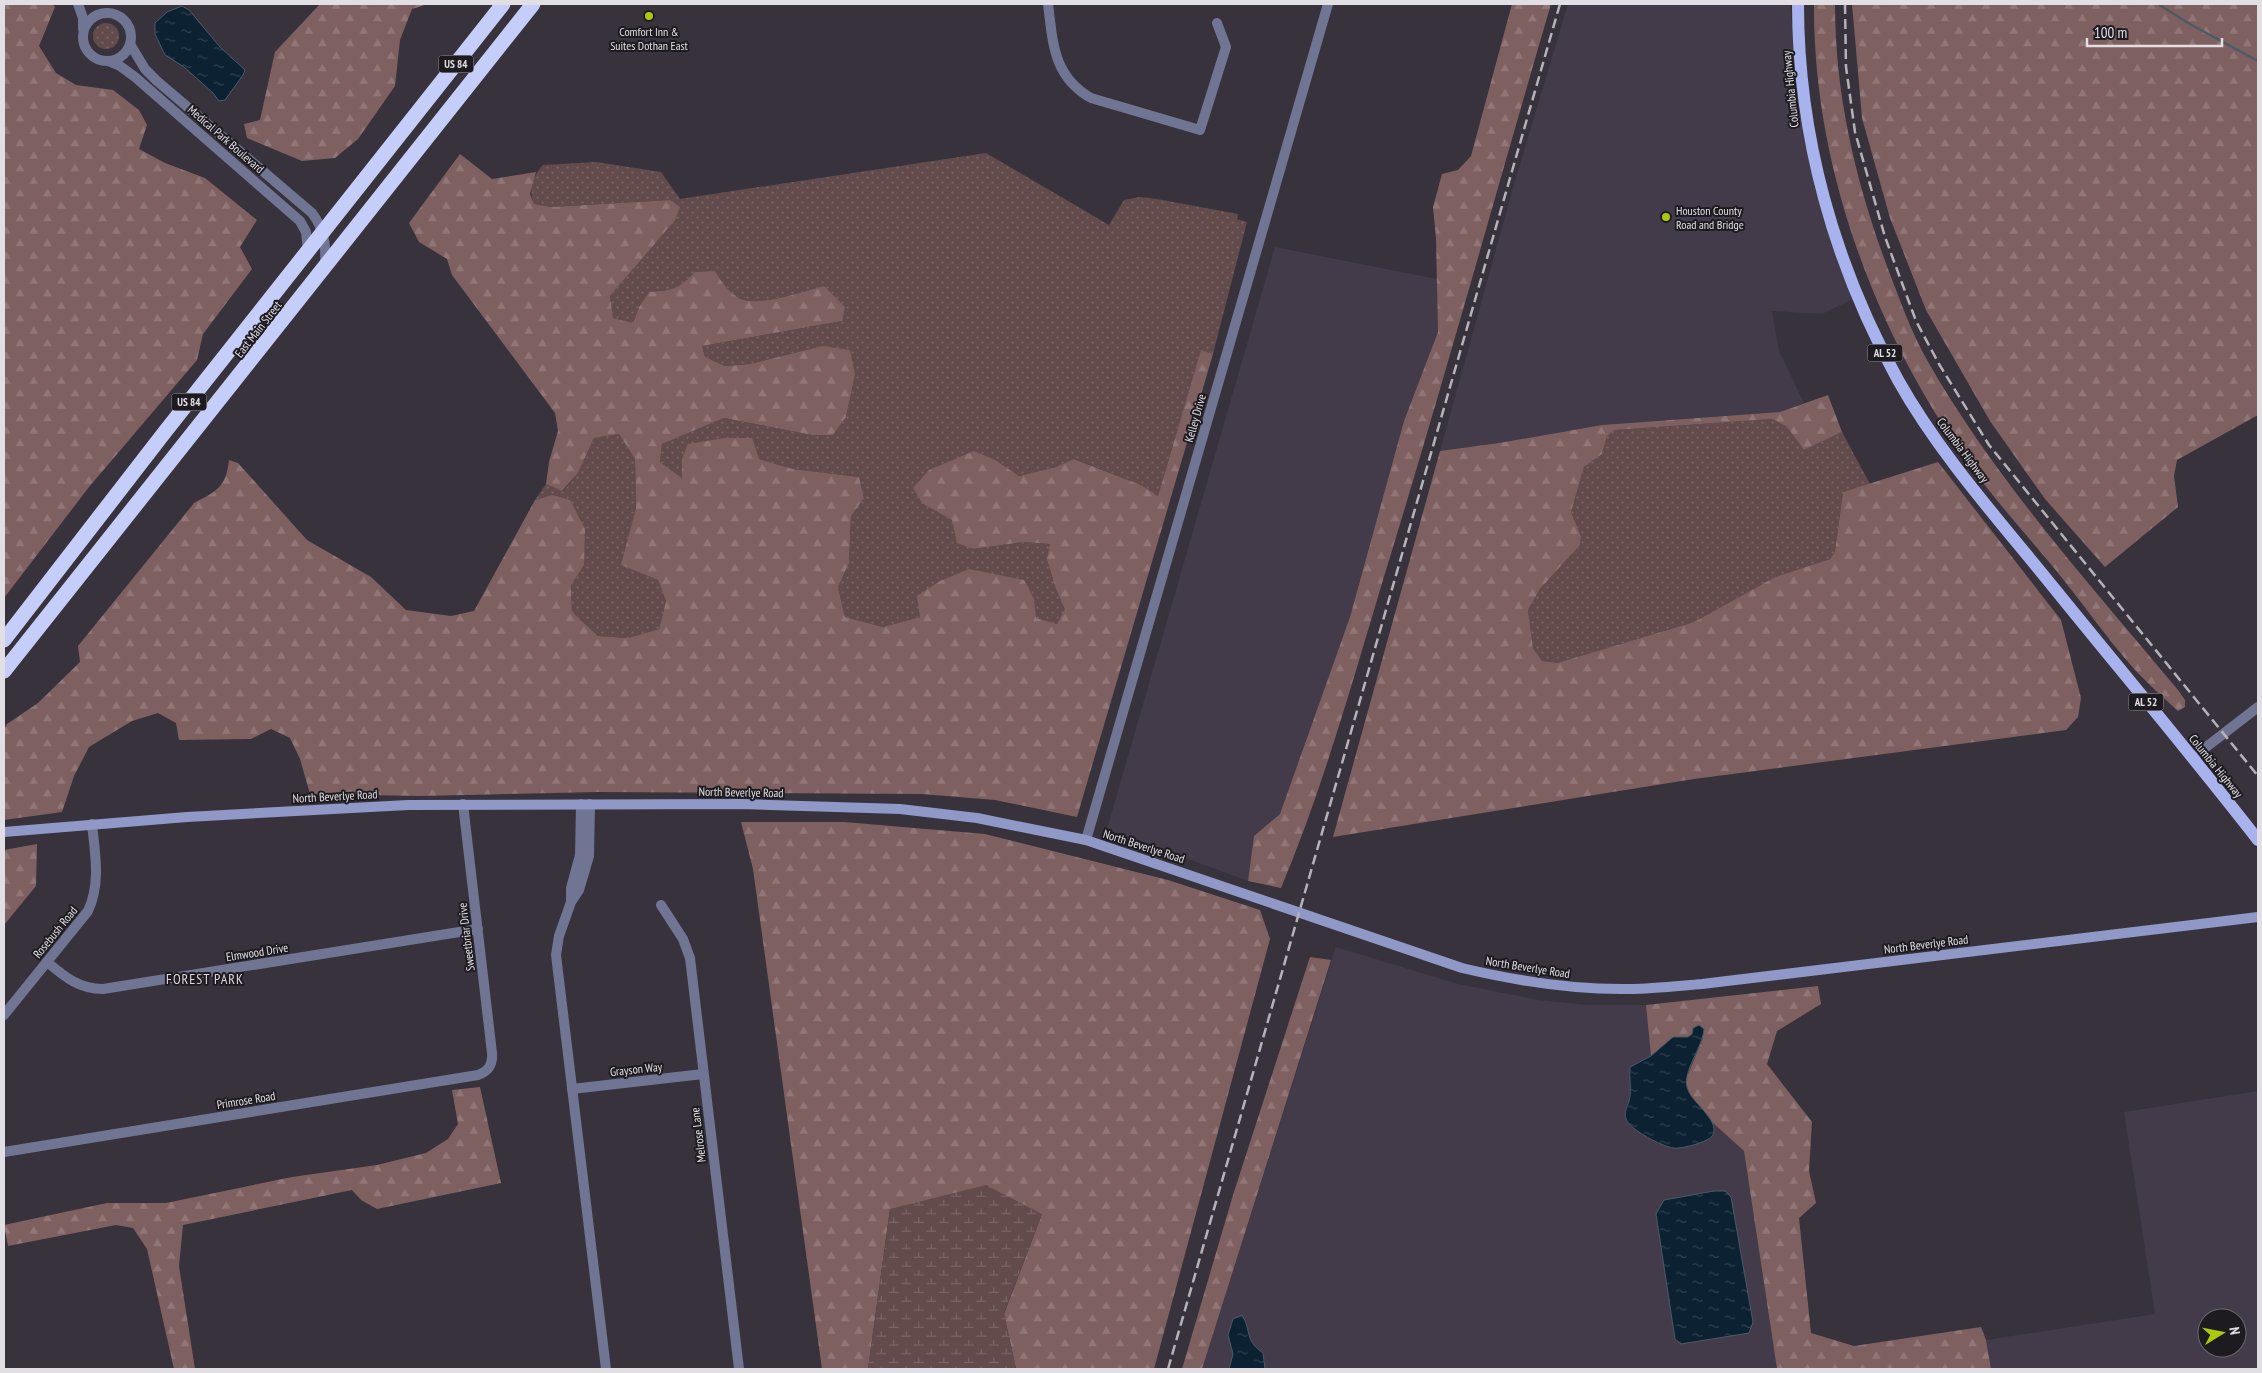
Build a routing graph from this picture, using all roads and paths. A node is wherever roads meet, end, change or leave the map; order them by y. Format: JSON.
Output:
{"nodes":[{"id":1,"x":78,"y":4,"type":"edge"},
{"id":2,"x":503,"y":4,"type":"edge"},
{"id":3,"x":533,"y":4,"type":"edge"},
{"id":4,"x":1048,"y":4,"type":"edge"},
{"id":5,"x":1328,"y":4,"type":"edge"},
{"id":6,"x":1798,"y":4,"type":"edge"},
{"id":7,"x":102,"y":8,"type":"edge"},
{"id":8,"x":1217,"y":23,"type":"dead end"},
{"id":9,"x":83,"y":30,"type":"junction"},
{"id":10,"x":130,"y":44,"type":"junction"},
{"id":11,"x":108,"y":61,"type":"junction"},
{"id":12,"x":339,"y":212,"type":"junction"},
{"id":13,"x":312,"y":213,"type":"junction"},
{"id":14,"x":323,"y":232,"type":"junction"},
{"id":15,"x":308,"y":251,"type":"junction"},
{"id":16,"x":325,"y":267,"type":"junction"},
{"id":17,"x":4,"y":640,"type":"edge"},
{"id":18,"x":4,"y":671,"type":"edge"},
{"id":19,"x":2258,"y":707,"type":"edge"},
{"id":20,"x":2192,"y":758,"type":"junction"},
{"id":21,"x":463,"y":804,"type":"junction"},
{"id":22,"x":586,"y":804,"type":"junction"},
{"id":23,"x":92,"y":824,"type":"junction"},
{"id":24,"x":4,"y":832,"type":"edge"},
{"id":25,"x":1086,"y":840,"type":"junction"},
{"id":26,"x":2258,"y":840,"type":"edge"},
{"id":27,"x":661,"y":905,"type":"dead end"},
{"id":28,"x":2258,"y":917,"type":"edge"},
{"id":29,"x":478,"y":929,"type":"junction"},
{"id":30,"x":47,"y":962,"type":"junction"},
{"id":31,"x":4,"y":1015,"type":"edge"},
{"id":32,"x":490,"y":1067,"type":"joint"},
{"id":33,"x":703,"y":1074,"type":"junction"},
{"id":34,"x":572,"y":1089,"type":"junction"},
{"id":35,"x":4,"y":1152,"type":"edge"},
{"id":36,"x":606,"y":1369,"type":"edge"},
{"id":37,"x":739,"y":1369,"type":"edge"}],
"edges":[{"from":1,"to":9,"type":"street"},
{"from":2,"to":12,"type":"highway","name":"East Main Street","number":"US 84"},
{"from":3,"to":16,"type":"highway","name":"East Main Street","number":"US 84"},
{"from":4,"to":8,"type":"street"},
{"from":5,"to":25,"type":"street","name":"Kelley Drive"},
{"from":6,"to":20,"type":"main road","name":"Columbia Highway","number":"AL 52"},
{"from":7,"to":9,"type":"street"},
{"from":7,"to":10,"type":"street"},
{"from":9,"to":11,"type":"street"},
{"from":10,"to":11,"type":"street"},
{"from":10,"to":13,"type":"street","name":"Medical Park Boulevard"},
{"from":11,"to":15,"type":"street","name":"Medical Park Boulevard"},
{"from":12,"to":13,"type":"street"},
{"from":12,"to":14,"type":"highway","name":"East Main Street","number":"US 84"},
{"from":13,"to":14,"type":"street","name":"Medical Park Boulevard"},
{"from":14,"to":15,"type":"highway","name":"East Main Street","number":"US 84"},
{"from":14,"to":16,"type":"street","name":"Medical Park Boulevard"},
{"from":15,"to":17,"type":"highway","name":"East Main Street","number":"US 84"},
{"from":16,"to":18,"type":"highway","name":"East Main Street","number":"US 84"},
{"from":19,"to":20,"type":"street"},
{"from":20,"to":26,"type":"main road","name":"Columbia Highway","number":"AL 52"},
{"from":21,"to":22,"type":"street","name":"North Beverlye Road"},
{"from":21,"to":23,"type":"street","name":"North Beverlye Road"},
{"from":21,"to":29,"type":"street","name":"Sweetbriar Drive"},
{"from":22,"to":25,"type":"street","name":"North Beverlye Road"},
{"from":22,"to":34,"type":"street"},
{"from":23,"to":24,"type":"street","name":"North Beverlye Road"},
{"from":23,"to":30,"type":"street","name":"Rosebush Road"},
{"from":25,"to":28,"type":"street","name":"North Beverlye Road"},
{"from":27,"to":33,"type":"street","name":"Melrose Lane"},
{"from":29,"to":30,"type":"street","name":"Elmwood Drive"},
{"from":29,"to":32,"type":"street","name":"Sweetbriar Drive"},
{"from":30,"to":31,"type":"street","name":"Rosebush Road"},
{"from":32,"to":35,"type":"street","name":"Primrose Road"},
{"from":33,"to":34,"type":"street","name":"Grayson Way"},
{"from":33,"to":37,"type":"street","name":"Melrose Lane"},
{"from":34,"to":36,"type":"street"}]}
